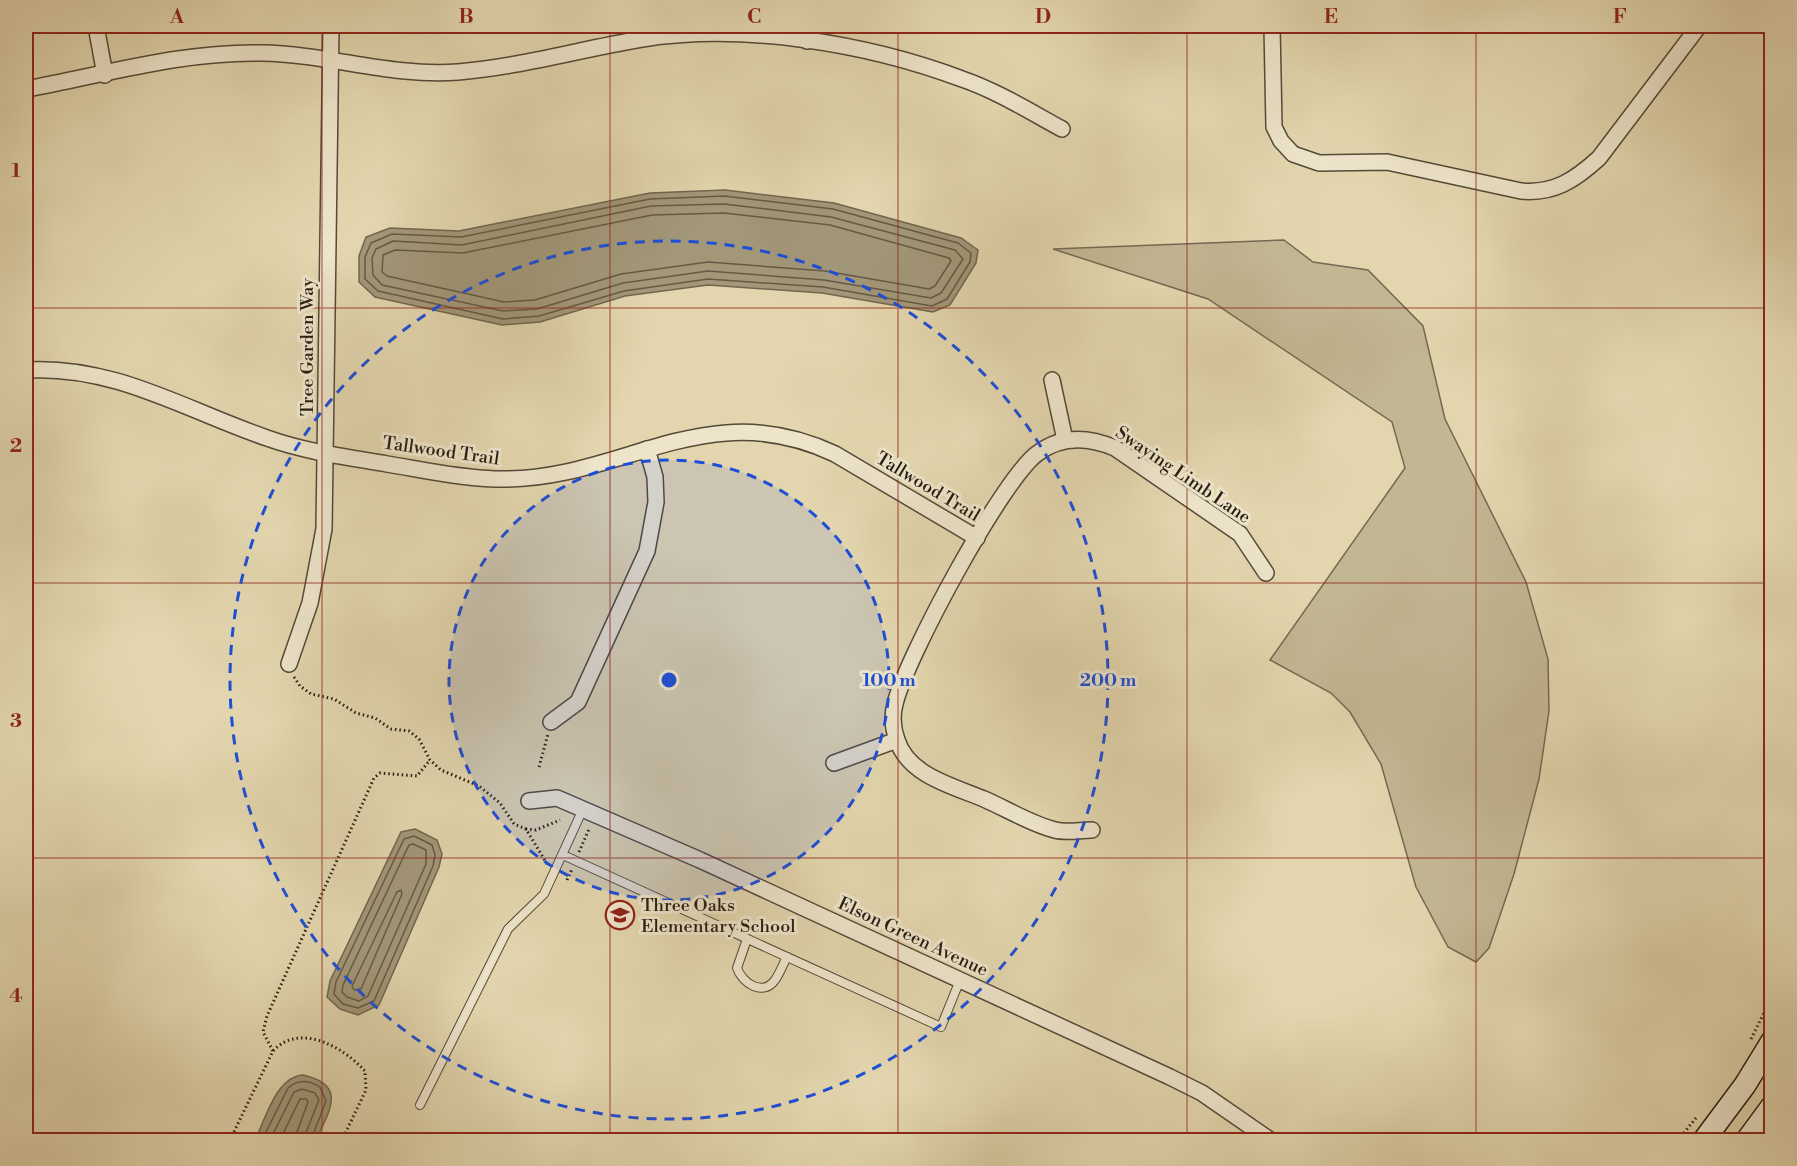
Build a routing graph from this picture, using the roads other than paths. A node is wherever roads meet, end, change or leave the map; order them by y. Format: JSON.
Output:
{"nodes":[{"id":1,"x":96,"y":26,"type":"edge"},
{"id":2,"x":331,"y":26,"type":"edge"},
{"id":3,"x":1272,"y":26,"type":"edge"},
{"id":4,"x":1699,"y":26,"type":"edge"},
{"id":5,"x":808,"y":33,"type":"edge"},
{"id":6,"x":329,"y":61,"type":"junction"},
{"id":7,"x":105,"y":75,"type":"junction"},
{"id":8,"x":26,"y":89,"type":"edge"},
{"id":9,"x":1062,"y":129,"type":"dead end"},
{"id":10,"x":26,"y":370,"type":"edge"},
{"id":11,"x":1052,"y":380,"type":"dead end"},
{"id":12,"x":1065,"y":440,"type":"junction"},
{"id":13,"x":647,"y":449,"type":"junction"},
{"id":14,"x":326,"y":453,"type":"junction"},
{"id":15,"x":977,"y":538,"type":"junction"},
{"id":16,"x":1266,"y":573,"type":"dead end"},
{"id":17,"x":290,"y":664,"type":"road end"},
{"id":18,"x":551,"y":722,"type":"road end"},
{"id":19,"x":897,"y":740,"type":"junction"},
{"id":20,"x":834,"y":763,"type":"dead end"},
{"id":21,"x":529,"y":801,"type":"dead end"},
{"id":22,"x":583,"y":809,"type":"junction"},
{"id":23,"x":1092,"y":830,"type":"dead end"},
{"id":24,"x":563,"y":855,"type":"junction"},
{"id":25,"x":747,"y":939,"type":"junction"},
{"id":26,"x":787,"y":957,"type":"junction"},
{"id":27,"x":960,"y":980,"type":"junction"},
{"id":28,"x":1772,"y":1041,"type":"edge"},
{"id":29,"x":1745,"y":1085,"type":"junction"},
{"id":30,"x":420,"y":1105,"type":"dead end"},
{"id":31,"x":1771,"y":1109,"type":"edge"},
{"id":32,"x":1270,"y":1140,"type":"edge"},
{"id":33,"x":1704,"y":1140,"type":"edge"},
{"id":34,"x":1747,"y":1140,"type":"edge"}],
"edges":[{"from":1,"to":7,"type":"street"},
{"from":2,"to":6,"type":"street","name":"Tree Garden Way"},
{"from":3,"to":4,"type":"street"},
{"from":5,"to":6,"type":"street"},
{"from":5,"to":9,"type":"street"},
{"from":6,"to":7,"type":"street"},
{"from":6,"to":14,"type":"street","name":"Tree Garden Way"},
{"from":7,"to":8,"type":"street"},
{"from":10,"to":14,"type":"street","name":"Tallwood Trail"},
{"from":11,"to":12,"type":"street"},
{"from":12,"to":15,"type":"street"},
{"from":12,"to":16,"type":"street","name":"Swaying Limb Lane"},
{"from":13,"to":14,"type":"street","name":"Tallwood Trail"},
{"from":13,"to":15,"type":"street","name":"Tallwood Trail"},
{"from":13,"to":18,"type":"street"},
{"from":14,"to":17,"type":"street","name":"Tree Garden Way"},
{"from":15,"to":19,"type":"street"},
{"from":19,"to":20,"type":"street"},
{"from":19,"to":23,"type":"street"},
{"from":21,"to":22,"type":"street","name":"Elson Green Avenue"},
{"from":22,"to":24,"type":"lane"},
{"from":22,"to":27,"type":"street","name":"Elson Green Avenue"},
{"from":24,"to":25,"type":"lane"},
{"from":24,"to":30,"type":"lane"},
{"from":25,"to":26,"type":"lane"},
{"from":25,"to":26,"type":"lane"},
{"from":26,"to":27,"type":"lane"},
{"from":27,"to":32,"type":"street","name":"Elson Green Avenue"},
{"from":28,"to":29,"type":"main road"},
{"from":29,"to":31,"type":"main road"},
{"from":29,"to":33,"type":"main road"},
{"from":31,"to":34,"type":"main road"}]}
